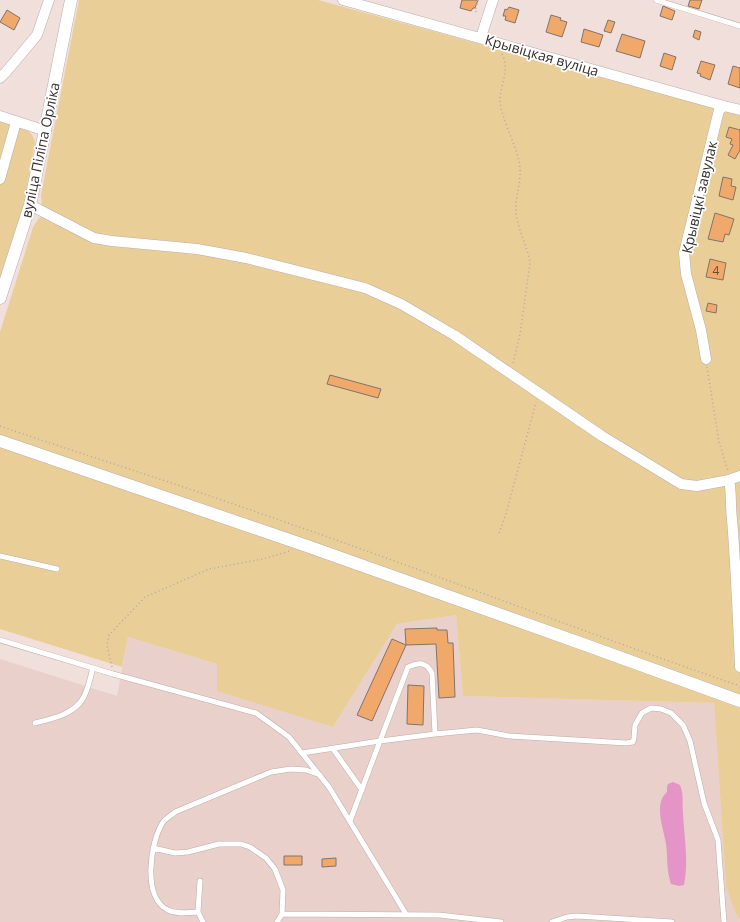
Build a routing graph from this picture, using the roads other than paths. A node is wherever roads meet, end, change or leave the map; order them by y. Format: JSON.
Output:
{"nodes":[{"id":1,"x":49,"y":0,"type":"edge"},
{"id":2,"x":71,"y":0,"type":"edge"},
{"id":3,"x":343,"y":0,"type":"edge"},
{"id":4,"x":493,"y":0,"type":"edge"},
{"id":5,"x":656,"y":0,"type":"edge"},
{"id":6,"x":740,"y":26,"type":"edge"},
{"id":7,"x":480,"y":37,"type":"junction"},
{"id":8,"x":0,"y":78,"type":"edge"},
{"id":9,"x":724,"y":106,"type":"junction"},
{"id":10,"x":740,"y":110,"type":"edge"},
{"id":11,"x":0,"y":116,"type":"edge"},
{"id":12,"x":16,"y":122,"type":"junction"},
{"id":13,"x":46,"y":131,"type":"junction"},
{"id":14,"x":0,"y":179,"type":"edge"},
{"id":15,"x":30,"y":205,"type":"junction"},
{"id":16,"x":0,"y":298,"type":"edge"},
{"id":17,"x":706,"y":359,"type":"road end"},
{"id":18,"x":0,"y":441,"type":"edge"},
{"id":19,"x":740,"y":476,"type":"edge"},
{"id":20,"x":729,"y":480,"type":"junction"},
{"id":21,"x":0,"y":556,"type":"edge"},
{"id":22,"x":57,"y":569,"type":"dead end"},
{"id":23,"x":0,"y":642,"type":"edge"},
{"id":24,"x":740,"y":667,"type":"edge"},
{"id":25,"x":93,"y":668,"type":"junction"},
{"id":26,"x":740,"y":701,"type":"edge"},
{"id":27,"x":35,"y":723,"type":"dead end"},
{"id":28,"x":435,"y":734,"type":"junction"},
{"id":29,"x":380,"y":741,"type":"junction"},
{"id":30,"x":333,"y":748,"type":"junction"},
{"id":31,"x":302,"y":753,"type":"junction"},
{"id":32,"x":320,"y":775,"type":"junction"},
{"id":33,"x":362,"y":790,"type":"junction"},
{"id":34,"x":350,"y":821,"type":"junction"},
{"id":35,"x":153,"y":848,"type":"junction"},
{"id":36,"x":200,"y":881,"type":"dead end"},
{"id":37,"x":198,"y":912,"type":"junction"},
{"id":38,"x":282,"y":914,"type":"junction"},
{"id":39,"x":406,"y":914,"type":"junction"},
{"id":40,"x":203,"y":922,"type":"edge"},
{"id":41,"x":277,"y":922,"type":"edge"},
{"id":42,"x":501,"y":922,"type":"edge"},
{"id":43,"x":552,"y":922,"type":"edge"},
{"id":44,"x":672,"y":922,"type":"edge"},
{"id":45,"x":724,"y":922,"type":"edge"}],
"edges":[{"from":1,"to":8,"type":"street"},
{"from":2,"to":13,"type":"street","name":"вуліца Піліпа Орліка"},
{"from":3,"to":7,"type":"street","name":"Крывіцкая вуліца"},
{"from":4,"to":7,"type":"street"},
{"from":5,"to":6,"type":"lane"},
{"from":7,"to":9,"type":"street","name":"Крывіцкая вуліца"},
{"from":9,"to":10,"type":"street","name":"Крывіцкая вуліца"},
{"from":9,"to":17,"type":"street","name":"Крывіцкі завулак"},
{"from":11,"to":12,"type":"street"},
{"from":12,"to":13,"type":"street"},
{"from":12,"to":14,"type":"street"},
{"from":13,"to":15,"type":"street","name":"вуліца Піліпа Орліка"},
{"from":15,"to":16,"type":"street","name":"вуліца Піліпа Орліка"},
{"from":15,"to":20,"type":"street"},
{"from":18,"to":26,"type":"street"},
{"from":19,"to":20,"type":"street"},
{"from":20,"to":24,"type":"street"},
{"from":21,"to":22,"type":"lane"},
{"from":23,"to":25,"type":"lane"},
{"from":25,"to":27,"type":"lane"},
{"from":25,"to":31,"type":"lane"},
{"from":28,"to":29,"type":"lane"},
{"from":28,"to":29,"type":"lane"},
{"from":28,"to":45,"type":"lane"},
{"from":29,"to":30,"type":"lane"},
{"from":29,"to":33,"type":"lane"},
{"from":30,"to":31,"type":"lane"},
{"from":30,"to":33,"type":"lane"},
{"from":31,"to":32,"type":"lane"},
{"from":32,"to":34,"type":"lane"},
{"from":32,"to":35,"type":"lane"},
{"from":33,"to":34,"type":"lane"},
{"from":34,"to":39,"type":"lane"},
{"from":35,"to":37,"type":"lane"},
{"from":35,"to":38,"type":"lane"},
{"from":36,"to":37,"type":"lane"},
{"from":37,"to":40,"type":"lane"},
{"from":38,"to":39,"type":"lane"},
{"from":38,"to":41,"type":"lane"},
{"from":39,"to":42,"type":"lane"},
{"from":43,"to":44,"type":"lane"}]}
